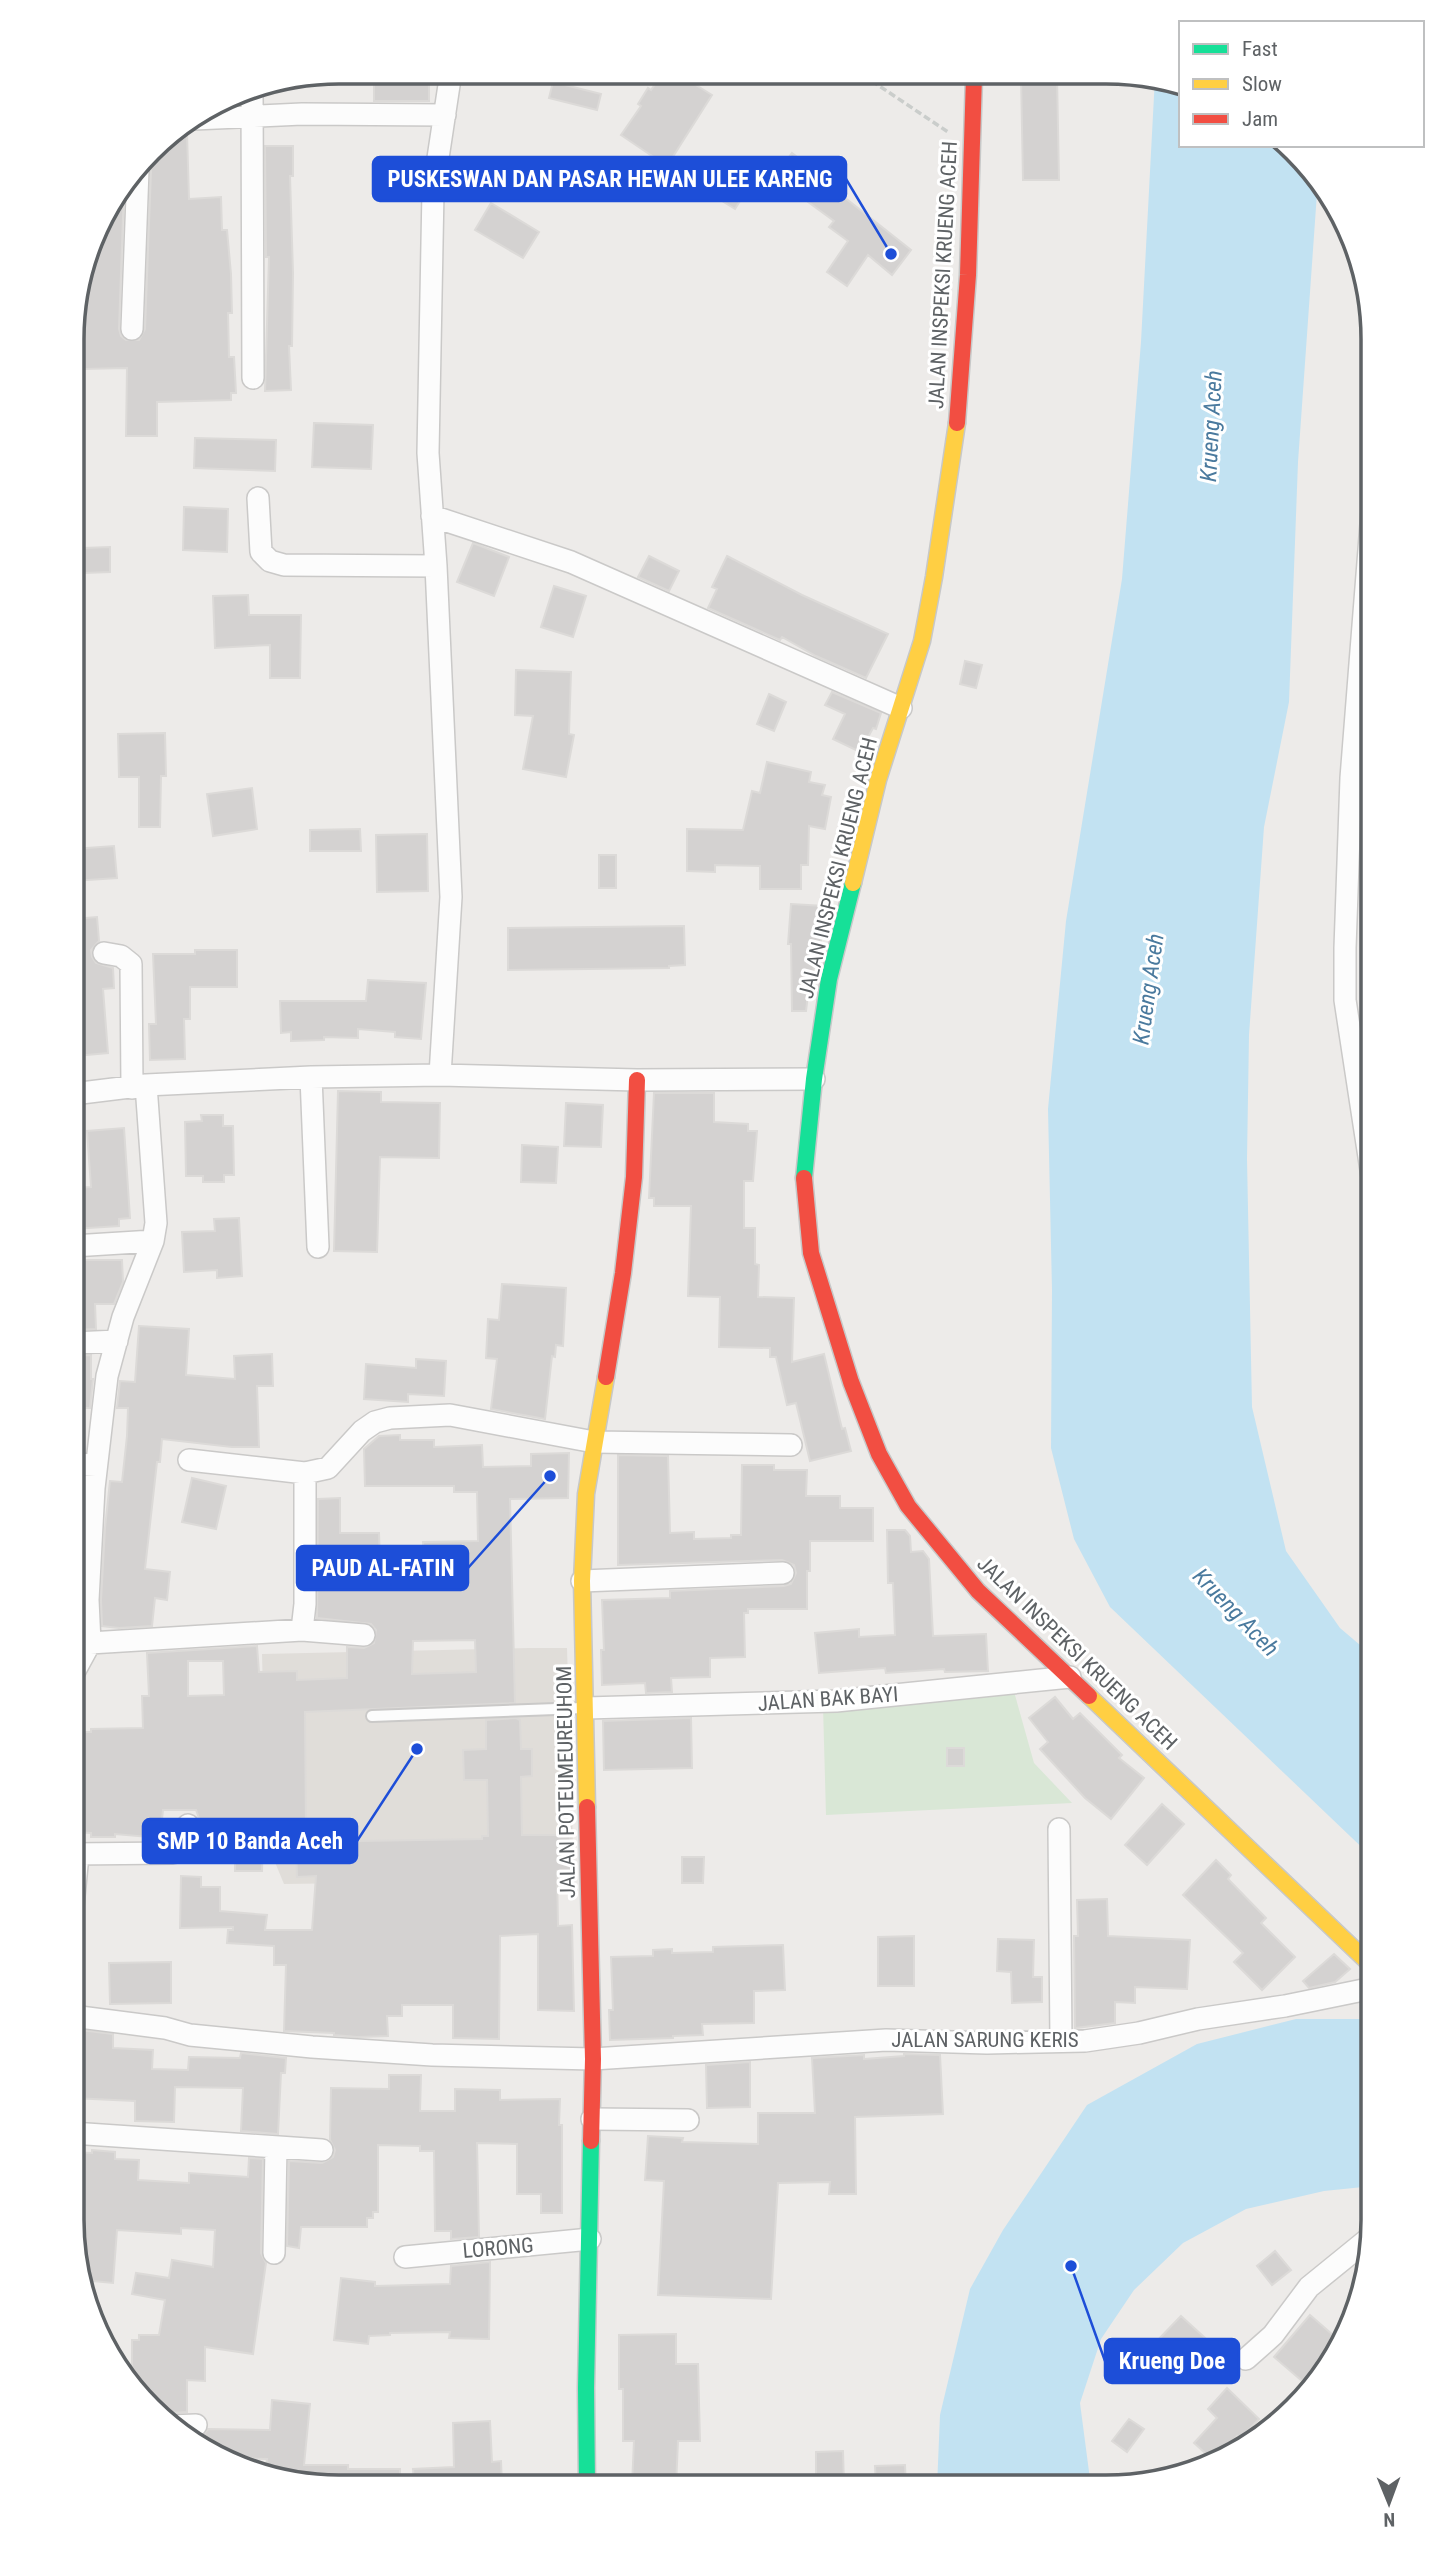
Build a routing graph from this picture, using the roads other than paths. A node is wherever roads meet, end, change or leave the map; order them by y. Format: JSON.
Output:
{"nodes":[{"id":1,"x":449,"y":84,"type":"edge"},
{"id":2,"x":974,"y":84,"type":"edge"},
{"id":3,"x":252,"y":100,"type":"edge"},
{"id":4,"x":445,"y":115,"type":"junction"},
{"id":5,"x":251,"y":116,"type":"junction"},
{"id":6,"x":212,"y":118,"type":"edge"},
{"id":7,"x":137,"y":183,"type":"edge"},
{"id":8,"x":132,"y":329,"type":"dead end"},
{"id":9,"x":253,"y":378,"type":"dead end"},
{"id":10,"x":258,"y":498,"type":"dead end"},
{"id":11,"x":432,"y":516,"type":"junction"},
{"id":12,"x":436,"y":566,"type":"junction"},
{"id":13,"x":1361,"y":651,"type":"edge"},
{"id":14,"x":901,"y":708,"type":"junction"},
{"id":15,"x":1351,"y":778,"type":"junction"},
{"id":16,"x":1361,"y":778,"type":"edge"},
{"id":17,"x":104,"y":953,"type":"dead end"},
{"id":18,"x":440,"y":1075,"type":"junction"},
{"id":19,"x":311,"y":1077,"type":"junction"},
{"id":20,"x":814,"y":1079,"type":"junction"},
{"id":21,"x":637,"y":1080,"type":"junction"},
{"id":22,"x":139,"y":1087,"type":"junction"},
{"id":23,"x":84,"y":1093,"type":"edge"},
{"id":24,"x":1361,"y":1105,"type":"edge"},
{"id":25,"x":153,"y":1241,"type":"junction"},
{"id":26,"x":84,"y":1245,"type":"edge"},
{"id":27,"x":318,"y":1247,"type":"dead end"},
{"id":28,"x":117,"y":1341,"type":"junction"},
{"id":29,"x":84,"y":1342,"type":"edge"},
{"id":30,"x":594,"y":1443,"type":"junction"},
{"id":31,"x":791,"y":1445,"type":"dead end"},
{"id":32,"x":189,"y":1460,"type":"dead end"},
{"id":33,"x":84,"y":1464,"type":"edge"},
{"id":34,"x":96,"y":1465,"type":"junction"},
{"id":35,"x":305,"y":1473,"type":"junction"},
{"id":36,"x":783,"y":1573,"type":"dead end"},
{"id":37,"x":582,"y":1581,"type":"junction"},
{"id":38,"x":302,"y":1630,"type":"junction"},
{"id":39,"x":364,"y":1634,"type":"dead end"},
{"id":40,"x":90,"y":1643,"type":"junction"},
{"id":41,"x":84,"y":1654,"type":"edge"},
{"id":42,"x":1070,"y":1676,"type":"junction"},
{"id":43,"x":586,"y":1708,"type":"junction"},
{"id":44,"x":372,"y":1716,"type":"dead end"},
{"id":45,"x":188,"y":1825,"type":"dead end"},
{"id":46,"x":1059,"y":1829,"type":"dead end"},
{"id":47,"x":84,"y":1855,"type":"edge"},
{"id":48,"x":1361,"y":1955,"type":"edge"},
{"id":49,"x":1361,"y":1990,"type":"edge"},
{"id":50,"x":84,"y":2018,"type":"edge"},
{"id":51,"x":1061,"y":2041,"type":"junction"},
{"id":52,"x":593,"y":2059,"type":"junction"},
{"id":53,"x":592,"y":2119,"type":"junction"},
{"id":54,"x":688,"y":2120,"type":"dead end"},
{"id":55,"x":84,"y":2134,"type":"edge"},
{"id":56,"x":276,"y":2147,"type":"junction"},
{"id":57,"x":322,"y":2150,"type":"dead end"},
{"id":58,"x":590,"y":2239,"type":"junction"},
{"id":59,"x":1359,"y":2246,"type":"edge"},
{"id":60,"x":274,"y":2253,"type":"dead end"},
{"id":61,"x":405,"y":2257,"type":"dead end"},
{"id":62,"x":1246,"y":2359,"type":"dead end"},
{"id":63,"x":189,"y":2425,"type":"edge"},
{"id":64,"x":196,"y":2425,"type":"dead end"},
{"id":65,"x":587,"y":2475,"type":"edge"}],
"edges":[{"from":1,"to":4,"type":"street"},
{"from":2,"to":14,"type":"street","name":"JALAN INSPEKSI KRUENG ACEH"},
{"from":3,"to":5,"type":"street"},
{"from":4,"to":5,"type":"street"},
{"from":4,"to":11,"type":"street"},
{"from":5,"to":6,"type":"street"},
{"from":5,"to":9,"type":"street"},
{"from":7,"to":8,"type":"street"},
{"from":10,"to":12,"type":"street"},
{"from":11,"to":12,"type":"street"},
{"from":11,"to":14,"type":"street"},
{"from":12,"to":18,"type":"street"},
{"from":13,"to":15,"type":"street"},
{"from":14,"to":20,"type":"street","name":"JALAN INSPEKSI KRUENG ACEH"},
{"from":15,"to":16,"type":"street"},
{"from":15,"to":24,"type":"street"},
{"from":17,"to":22,"type":"street"},
{"from":18,"to":19,"type":"street"},
{"from":18,"to":21,"type":"street"},
{"from":19,"to":22,"type":"street"},
{"from":19,"to":27,"type":"street"},
{"from":20,"to":21,"type":"street"},
{"from":20,"to":42,"type":"street","name":"JALAN INSPEKSI KRUENG ACEH"},
{"from":21,"to":30,"type":"street","name":"JALAN POTEUMEUREUHOM"},
{"from":22,"to":23,"type":"street"},
{"from":22,"to":25,"type":"street"},
{"from":25,"to":26,"type":"street"},
{"from":25,"to":28,"type":"street"},
{"from":28,"to":29,"type":"street"},
{"from":28,"to":34,"type":"street"},
{"from":30,"to":31,"type":"street"},
{"from":30,"to":35,"type":"street"},
{"from":30,"to":37,"type":"street","name":"JALAN POTEUMEUREUHOM"},
{"from":32,"to":35,"type":"street"},
{"from":33,"to":34,"type":"street"},
{"from":34,"to":40,"type":"street"},
{"from":35,"to":38,"type":"street"},
{"from":36,"to":37,"type":"street"},
{"from":37,"to":43,"type":"street","name":"JALAN POTEUMEUREUHOM"},
{"from":38,"to":39,"type":"street"},
{"from":38,"to":40,"type":"street"},
{"from":40,"to":41,"type":"street"},
{"from":42,"to":43,"type":"street","name":"JALAN BAK BAYI"},
{"from":42,"to":48,"type":"street","name":"JALAN INSPEKSI KRUENG ACEH"},
{"from":43,"to":44,"type":"lane"},
{"from":43,"to":52,"type":"street","name":"JALAN POTEUMEUREUHOM"},
{"from":45,"to":47,"type":"street"},
{"from":46,"to":51,"type":"street"},
{"from":49,"to":51,"type":"street","name":"JALAN SARUNG KERIS"},
{"from":50,"to":52,"type":"street","name":"JALAN SARUNG KERIS"},
{"from":51,"to":52,"type":"street","name":"JALAN SARUNG KERIS"},
{"from":52,"to":53,"type":"street","name":"JALAN POTEUMEUREUHOM"},
{"from":53,"to":54,"type":"street"},
{"from":53,"to":58,"type":"street","name":"JALAN POTEUMEUREUHOM"},
{"from":55,"to":56,"type":"street"},
{"from":56,"to":57,"type":"street"},
{"from":56,"to":60,"type":"street"},
{"from":58,"to":61,"type":"street","name":"LORONG"},
{"from":58,"to":65,"type":"street","name":"JALAN POTEUMEUREUHOM"},
{"from":59,"to":62,"type":"street"},
{"from":63,"to":64,"type":"street"}]}
